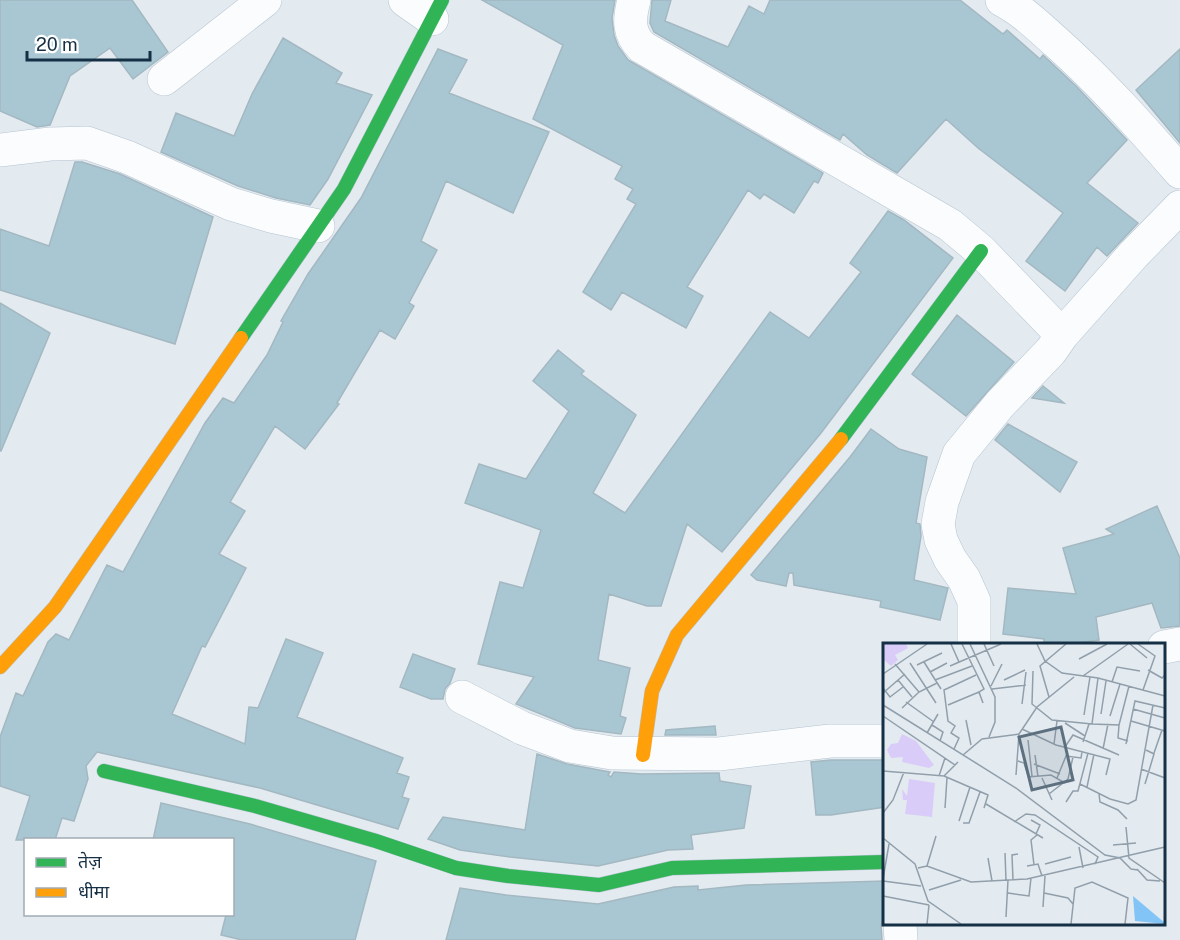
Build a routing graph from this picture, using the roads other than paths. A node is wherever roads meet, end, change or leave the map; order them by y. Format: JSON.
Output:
{"nodes":[{"id":1,"x":265,"y":0,"type":"edge"},
{"id":2,"x":405,"y":0,"type":"edge"},
{"id":3,"x":634,"y":0,"type":"edge"},
{"id":4,"x":1002,"y":0,"type":"edge"},
{"id":5,"x":437,"y":9,"type":"edge"},
{"id":6,"x":164,"y":79,"type":"dead end"},
{"id":7,"x":0,"y":150,"type":"edge"},
{"id":8,"x":1180,"y":172,"type":"edge"},
{"id":9,"x":1180,"y":207,"type":"edge"},
{"id":10,"x":318,"y":226,"type":"junction"},
{"id":11,"x":981,"y":251,"type":"junction"},
{"id":12,"x":1062,"y":335,"type":"junction"},
{"id":13,"x":974,"y":643,"type":"edge"},
{"id":14,"x":1180,"y":644,"type":"edge"},
{"id":15,"x":1165,"y":646,"type":"edge"},
{"id":16,"x":0,"y":668,"type":"edge"},
{"id":17,"x":462,"y":697,"type":"dead end"},
{"id":18,"x":883,"y":741,"type":"edge"},
{"id":19,"x":643,"y":755,"type":"junction"},
{"id":20,"x":104,"y":771,"type":"dead end"},
{"id":21,"x":883,"y":862,"type":"edge"},
{"id":22,"x":900,"y":925,"type":"edge"},
{"id":23,"x":901,"y":940,"type":"edge"}],
"edges":[{"from":1,"to":6,"type":"street"},
{"from":2,"to":5,"type":"street"},
{"from":3,"to":11,"type":"street"},
{"from":4,"to":8,"type":"street"},
{"from":5,"to":10,"type":"street"},
{"from":7,"to":10,"type":"street"},
{"from":9,"to":12,"type":"street"},
{"from":10,"to":16,"type":"street"},
{"from":11,"to":12,"type":"street"},
{"from":11,"to":19,"type":"street"},
{"from":12,"to":13,"type":"street"},
{"from":14,"to":15,"type":"street"},
{"from":17,"to":19,"type":"street"},
{"from":18,"to":19,"type":"street"},
{"from":20,"to":21,"type":"street"},
{"from":22,"to":23,"type":"street"}]}
